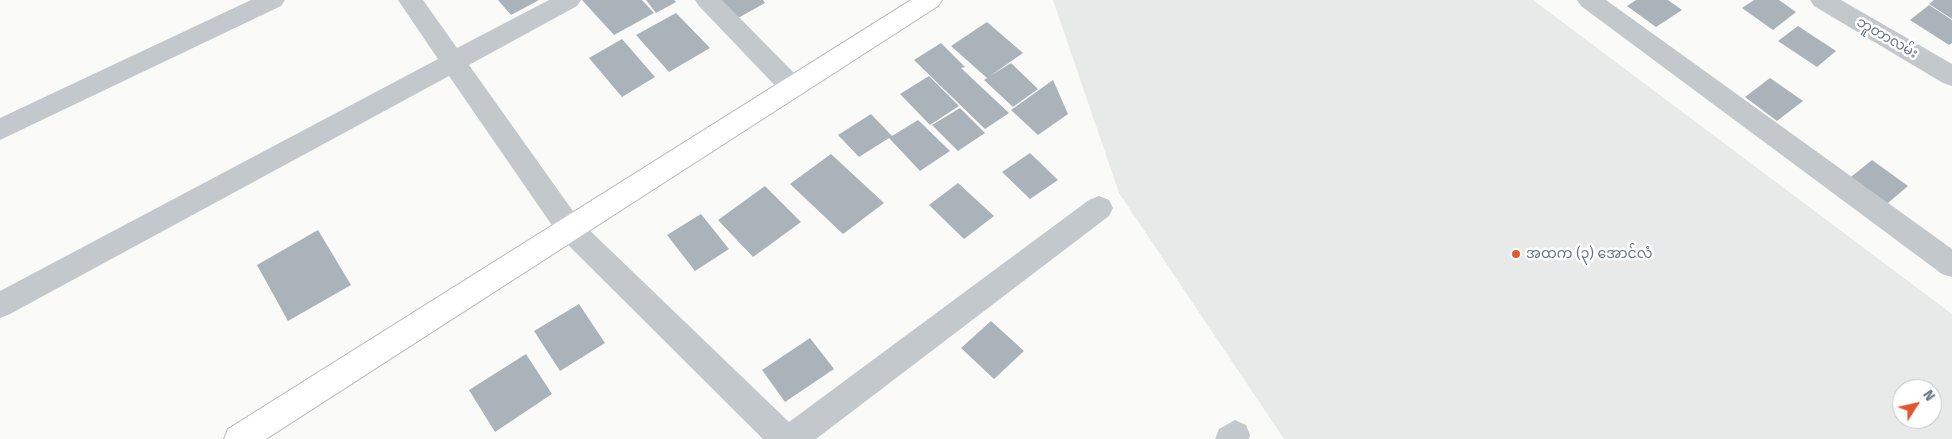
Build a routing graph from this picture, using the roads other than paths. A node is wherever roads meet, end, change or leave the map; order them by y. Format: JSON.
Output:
{"nodes":[{"id":1,"x":273,"y":0,"type":"edge"},
{"id":2,"x":410,"y":0,"type":"edge"},
{"id":3,"x":569,"y":0,"type":"edge"},
{"id":4,"x":707,"y":0,"type":"edge"},
{"id":5,"x":1589,"y":0,"type":"edge"},
{"id":6,"x":1822,"y":0,"type":"edge"},
{"id":7,"x":925,"y":1,"type":"edge"},
{"id":8,"x":454,"y":63,"type":"junction"},
{"id":9,"x":1952,"y":76,"type":"edge"},
{"id":10,"x":793,"y":88,"type":"junction"},
{"id":11,"x":0,"y":130,"type":"edge"},
{"id":12,"x":1099,"y":208,"type":"dead end"},
{"id":13,"x":570,"y":229,"type":"junction"},
{"id":14,"x":1952,"y":265,"type":"edge"},
{"id":15,"x":0,"y":305,"type":"edge"},
{"id":16,"x":239,"y":439,"type":"edge"},
{"id":17,"x":785,"y":439,"type":"edge"},
{"id":18,"x":791,"y":439,"type":"edge"}],
"edges":[{"from":1,"to":11,"type":"street"},
{"from":2,"to":8,"type":"street"},
{"from":3,"to":8,"type":"street"},
{"from":4,"to":10,"type":"street"},
{"from":5,"to":14,"type":"street"},
{"from":6,"to":9,"type":"street","name":"ဘူတာလမ်း"},
{"from":7,"to":10,"type":"highway"},
{"from":8,"to":13,"type":"street"},
{"from":8,"to":15,"type":"street"},
{"from":10,"to":13,"type":"highway"},
{"from":12,"to":18,"type":"street"},
{"from":13,"to":16,"type":"highway"},
{"from":13,"to":17,"type":"street"}]}
